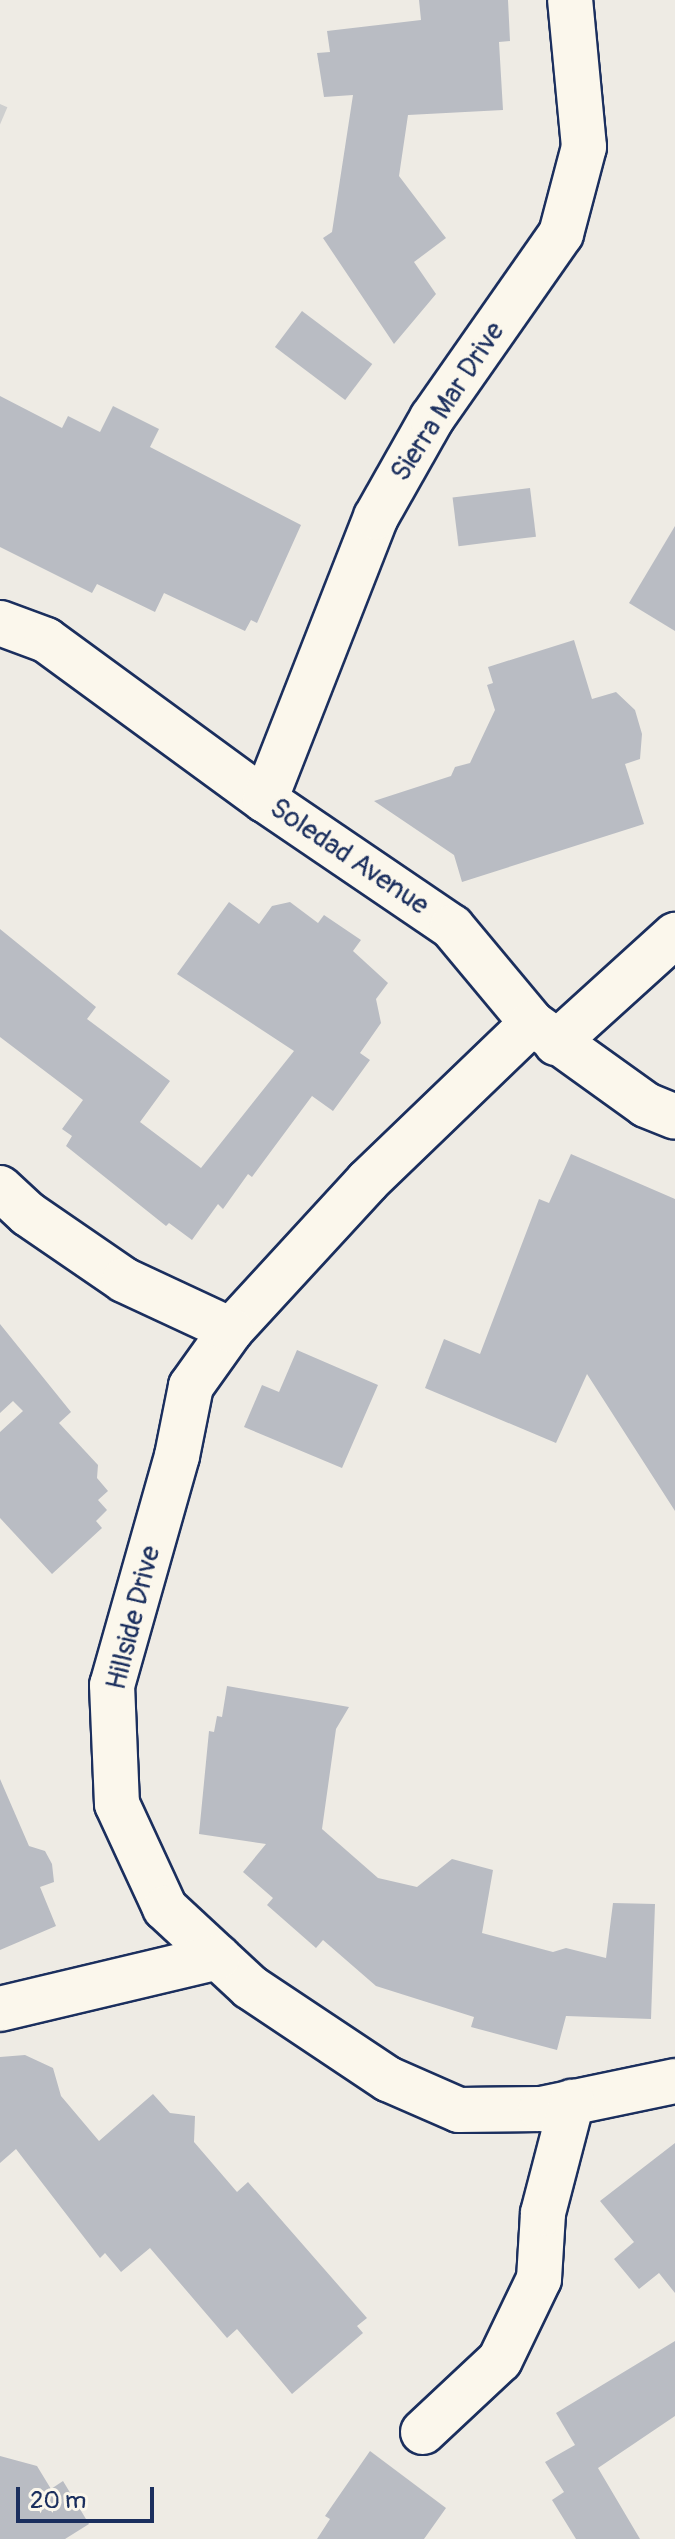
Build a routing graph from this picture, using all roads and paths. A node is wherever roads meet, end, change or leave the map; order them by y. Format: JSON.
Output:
{"nodes":[{"id":1,"x":570,"y":0,"type":"edge"},
{"id":2,"x":0,"y":623,"type":"edge"},
{"id":3,"x":265,"y":800,"type":"junction"},
{"id":4,"x":675,"y":935,"type":"edge"},
{"id":5,"x":544,"y":1033,"type":"junction"},
{"id":6,"x":675,"y":1117,"type":"edge"},
{"id":7,"x":0,"y":1188,"type":"edge"},
{"id":8,"x":231,"y":1330,"type":"junction"},
{"id":9,"x":218,"y":1957,"type":"junction"},
{"id":10,"x":0,"y":2009,"type":"edge"},
{"id":11,"x":675,"y":2081,"type":"edge"},
{"id":12,"x":572,"y":2102,"type":"junction"},
{"id":13,"x":423,"y":2432,"type":"dead end"}],
"edges":[{"from":1,"to":3,"type":"street","name":"Sierra Mar Drive"},
{"from":2,"to":3,"type":"street","name":"Soledad Avenue"},
{"from":3,"to":5,"type":"street","name":"Soledad Avenue"},
{"from":4,"to":5,"type":"street","name":"Hillside Drive"},
{"from":5,"to":6,"type":"street","name":"Soledad Avenue"},
{"from":5,"to":8,"type":"street","name":"Hillside Drive"},
{"from":7,"to":8,"type":"street"},
{"from":8,"to":9,"type":"street","name":"Hillside Drive"},
{"from":9,"to":10,"type":"street"},
{"from":9,"to":12,"type":"street","name":"Hillside Drive"},
{"from":11,"to":12,"type":"street","name":"Hillside Drive"},
{"from":12,"to":13,"type":"street"}]}
